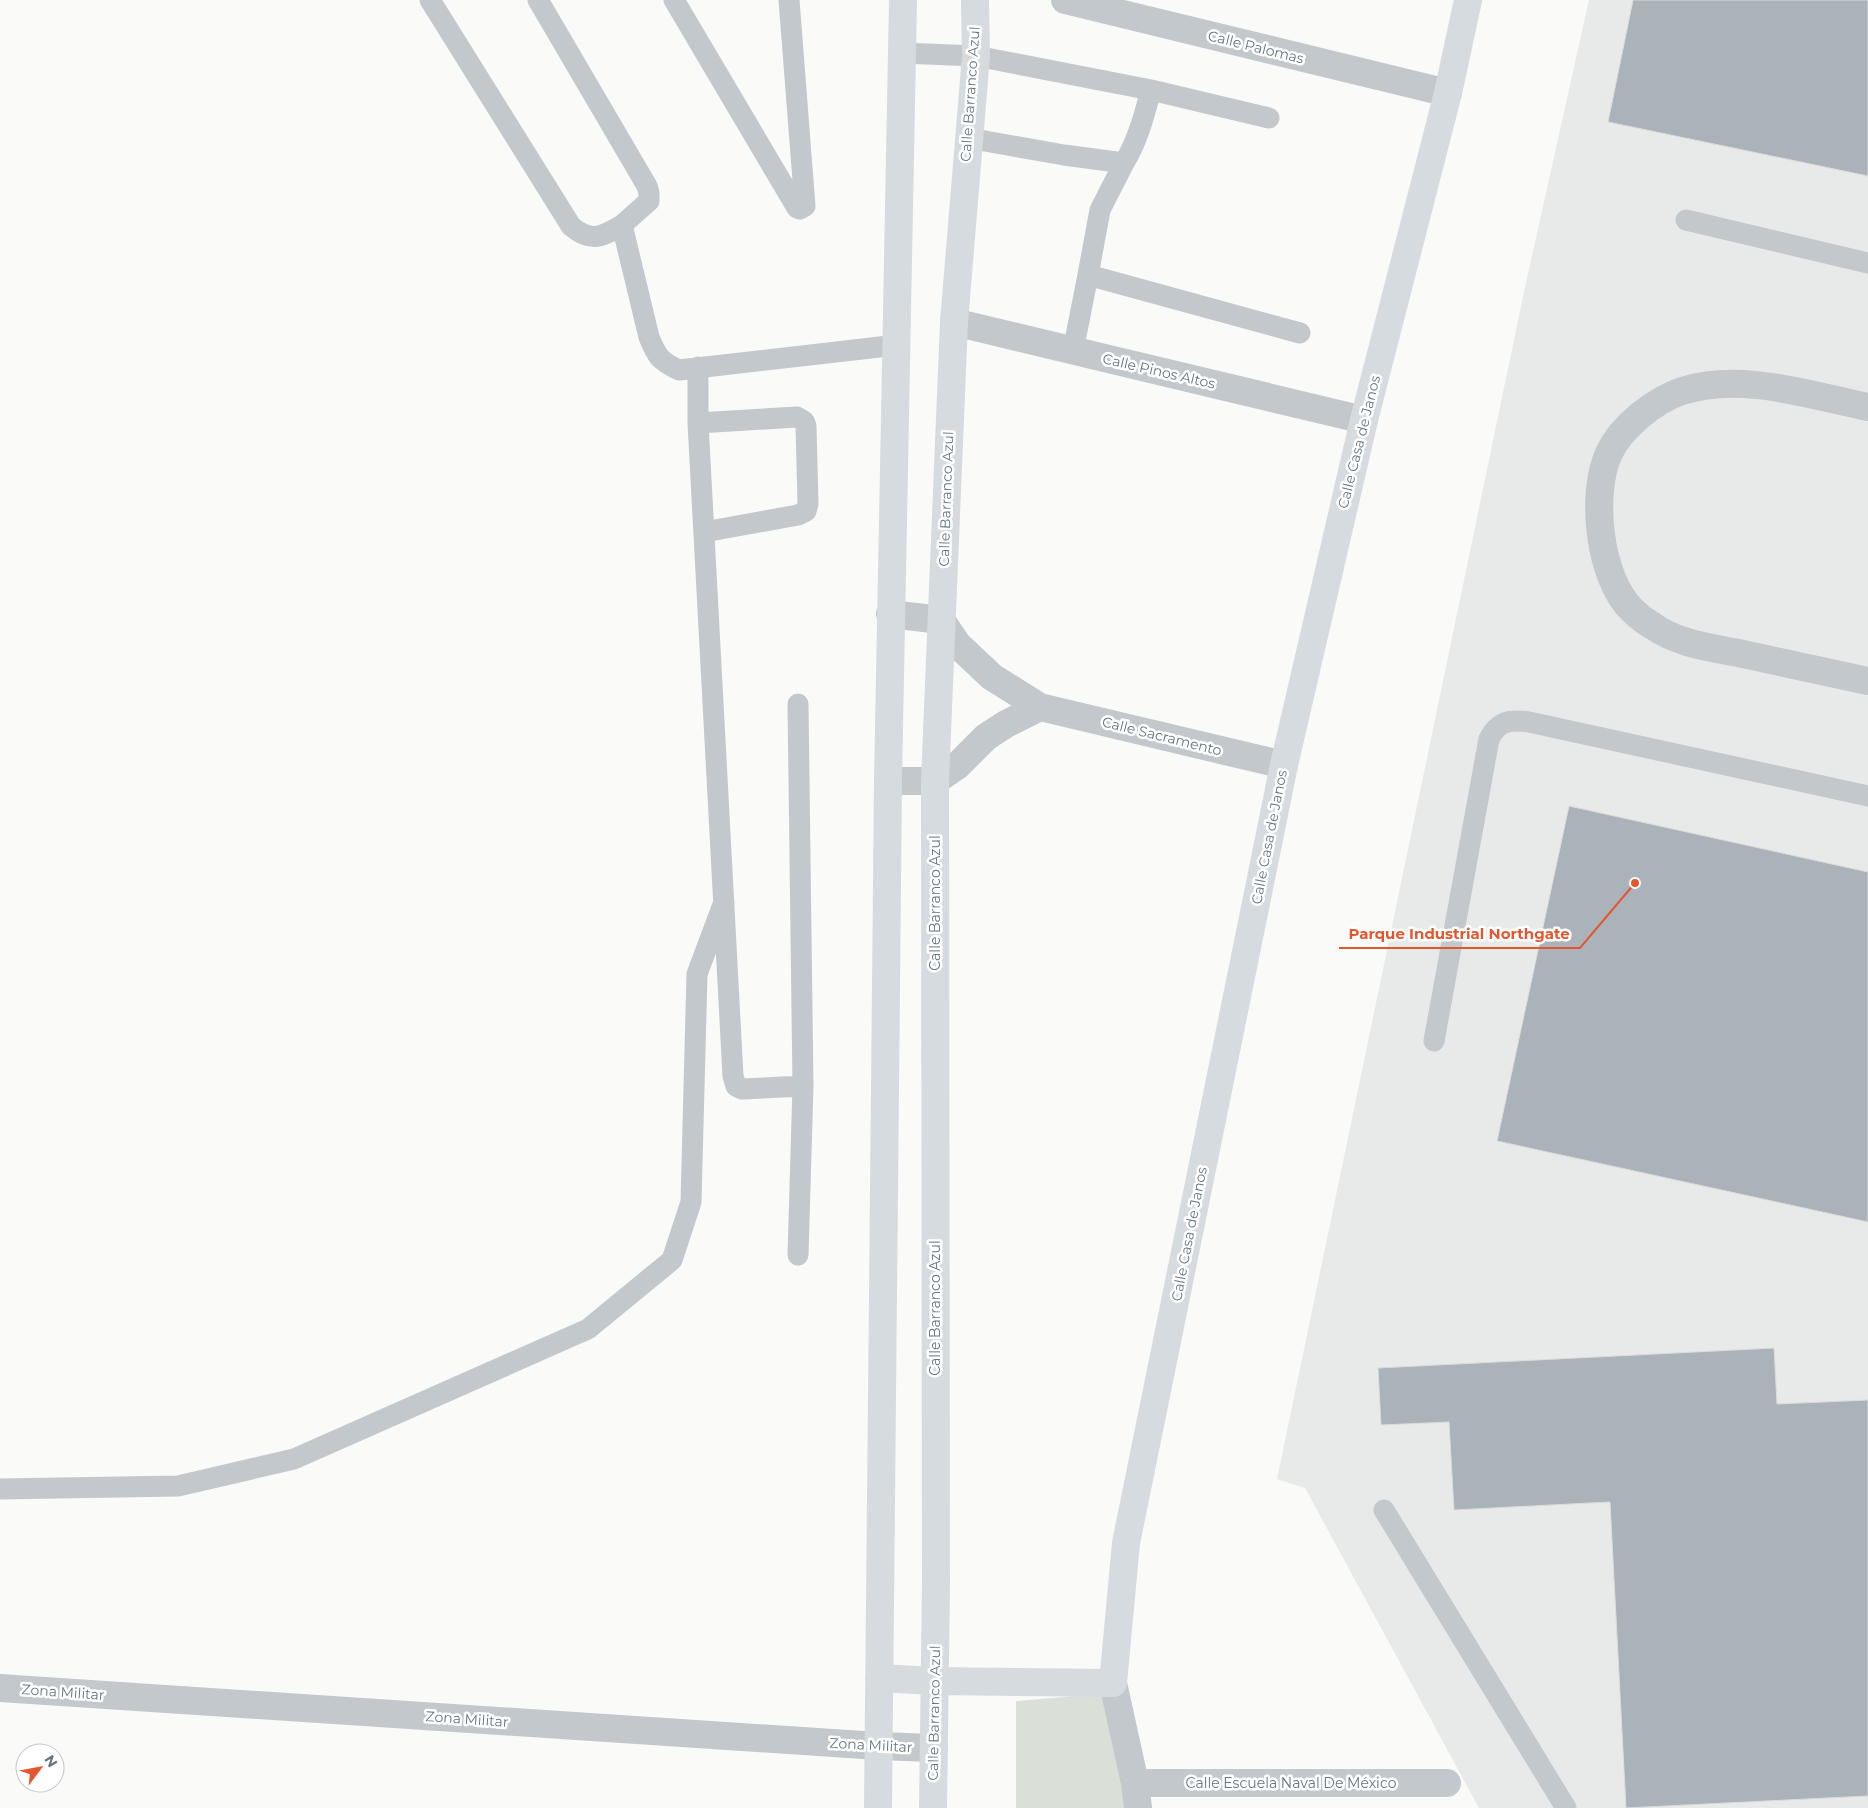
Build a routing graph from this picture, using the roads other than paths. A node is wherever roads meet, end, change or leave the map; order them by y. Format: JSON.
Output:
{"nodes":[{"id":1,"x":430,"y":0,"type":"edge"},
{"id":2,"x":538,"y":0,"type":"edge"},
{"id":3,"x":674,"y":0,"type":"edge"},
{"id":4,"x":789,"y":0,"type":"edge"},
{"id":5,"x":903,"y":0,"type":"edge"},
{"id":6,"x":975,"y":0,"type":"edge"},
{"id":7,"x":1065,"y":0,"type":"edge"},
{"id":8,"x":1468,"y":0,"type":"edge"},
{"id":9,"x":902,"y":53,"type":"junction"},
{"id":10,"x":976,"y":56,"type":"junction"},
{"id":11,"x":1151,"y":90,"type":"junction"},
{"id":12,"x":1448,"y":93,"type":"junction"},
{"id":13,"x":1269,"y":118,"type":"dead end"},
{"id":14,"x":968,"y":138,"type":"junction"},
{"id":15,"x":1124,"y":163,"type":"junction"},
{"id":16,"x":1686,"y":220,"type":"dead end"},
{"id":17,"x":622,"y":225,"type":"junction"},
{"id":18,"x":1868,"y":263,"type":"edge"},
{"id":19,"x":1088,"y":275,"type":"junction"},
{"id":20,"x":954,"y":322,"type":"junction"},
{"id":21,"x":1300,"y":333,"type":"dead end"},
{"id":22,"x":897,"y":345,"type":"junction"},
{"id":23,"x":1073,"y":351,"type":"junction"},
{"id":24,"x":698,"y":367,"type":"junction"},
{"id":25,"x":1868,"y":407,"type":"edge"},
{"id":26,"x":1364,"y":420,"type":"junction"},
{"id":27,"x":698,"y":423,"type":"junction"},
{"id":28,"x":704,"y":532,"type":"junction"},
{"id":29,"x":890,"y":614,"type":"junction"},
{"id":30,"x":941,"y":620,"type":"junction"},
{"id":31,"x":1868,"y":681,"type":"edge"},
{"id":32,"x":798,"y":704,"type":"dead end"},
{"id":33,"x":1040,"y":707,"type":"junction"},
{"id":34,"x":1284,"y":766,"type":"junction"},
{"id":35,"x":888,"y":781,"type":"junction"},
{"id":36,"x":935,"y":781,"type":"junction"},
{"id":37,"x":1868,"y":796,"type":"edge"},
{"id":38,"x":724,"y":902,"type":"junction"},
{"id":39,"x":1434,"y":1041,"type":"dead end"},
{"id":40,"x":803,"y":1086,"type":"junction"},
{"id":41,"x":798,"y":1255,"type":"dead end"},
{"id":42,"x":0,"y":1489,"type":"edge"},
{"id":43,"x":1384,"y":1510,"type":"dead end"},
{"id":44,"x":879,"y":1678,"type":"junction"},
{"id":45,"x":935,"y":1681,"type":"junction"},
{"id":46,"x":1113,"y":1683,"type":"junction"},
{"id":47,"x":0,"y":1688,"type":"edge"},
{"id":48,"x":878,"y":1746,"type":"junction"},
{"id":49,"x":934,"y":1748,"type":"junction"},
{"id":50,"x":1447,"y":1783,"type":"dead end"},
{"id":51,"x":1136,"y":1796,"type":"edge"},
{"id":52,"x":878,"y":1808,"type":"edge"},
{"id":53,"x":933,"y":1808,"type":"edge"},
{"id":54,"x":1566,"y":1808,"type":"edge"}],
"edges":[{"from":1,"to":17,"type":"lane"},
{"from":2,"to":17,"type":"lane"},
{"from":3,"to":4,"type":"lane"},
{"from":5,"to":9,"type":"main road"},
{"from":6,"to":10,"type":"main road","name":"Calle Barranco Azul"},
{"from":7,"to":12,"type":"street","name":"Calle Palomas"},
{"from":8,"to":12,"type":"main road","name":"Calle Casa de Janos"},
{"from":9,"to":10,"type":"lane"},
{"from":9,"to":22,"type":"main road"},
{"from":10,"to":11,"type":"lane"},
{"from":10,"to":14,"type":"main road","name":"Calle Barranco Azul"},
{"from":11,"to":13,"type":"lane"},
{"from":11,"to":15,"type":"lane"},
{"from":12,"to":26,"type":"main road","name":"Calle Casa de Janos"},
{"from":14,"to":15,"type":"lane"},
{"from":14,"to":20,"type":"main road","name":"Calle Barranco Azul"},
{"from":15,"to":19,"type":"lane"},
{"from":16,"to":18,"type":"lane"},
{"from":17,"to":24,"type":"lane"},
{"from":19,"to":21,"type":"lane"},
{"from":19,"to":23,"type":"lane"},
{"from":20,"to":23,"type":"street","name":"Calle Pinos Altos"},
{"from":20,"to":30,"type":"main road","name":"Calle Barranco Azul"},
{"from":22,"to":24,"type":"lane"},
{"from":22,"to":29,"type":"main road"},
{"from":23,"to":26,"type":"street","name":"Calle Pinos Altos"},
{"from":24,"to":27,"type":"lane"},
{"from":25,"to":31,"type":"street"},
{"from":26,"to":34,"type":"main road","name":"Calle Casa de Janos"},
{"from":27,"to":28,"type":"lane"},
{"from":27,"to":28,"type":"lane"},
{"from":28,"to":38,"type":"lane"},
{"from":29,"to":30,"type":"street"},
{"from":29,"to":35,"type":"main road"},
{"from":30,"to":33,"type":"street","name":"Calle Sacramento"},
{"from":30,"to":36,"type":"main road","name":"Calle Barranco Azul"},
{"from":32,"to":40,"type":"lane"},
{"from":33,"to":34,"type":"street","name":"Calle Sacramento"},
{"from":33,"to":36,"type":"street"},
{"from":34,"to":46,"type":"main road","name":"Calle Casa de Janos"},
{"from":35,"to":36,"type":"street"},
{"from":35,"to":44,"type":"main road"},
{"from":36,"to":45,"type":"main road","name":"Calle Barranco Azul"},
{"from":37,"to":39,"type":"lane"},
{"from":38,"to":40,"type":"lane"},
{"from":38,"to":42,"type":"lane"},
{"from":40,"to":41,"type":"lane"},
{"from":43,"to":54,"type":"lane"},
{"from":44,"to":45,"type":"main road"},
{"from":44,"to":48,"type":"main road"},
{"from":45,"to":46,"type":"main road"},
{"from":45,"to":49,"type":"main road","name":"Calle Barranco Azul"},
{"from":46,"to":51,"type":"street"},
{"from":47,"to":48,"type":"street","name":"Zona Militar"},
{"from":48,"to":49,"type":"street","name":"Zona Militar"},
{"from":48,"to":52,"type":"main road"},
{"from":49,"to":53,"type":"main road","name":"Calle Barranco Azul"},
{"from":50,"to":51,"type":"street","name":"Calle Escuela Naval De México"}]}
